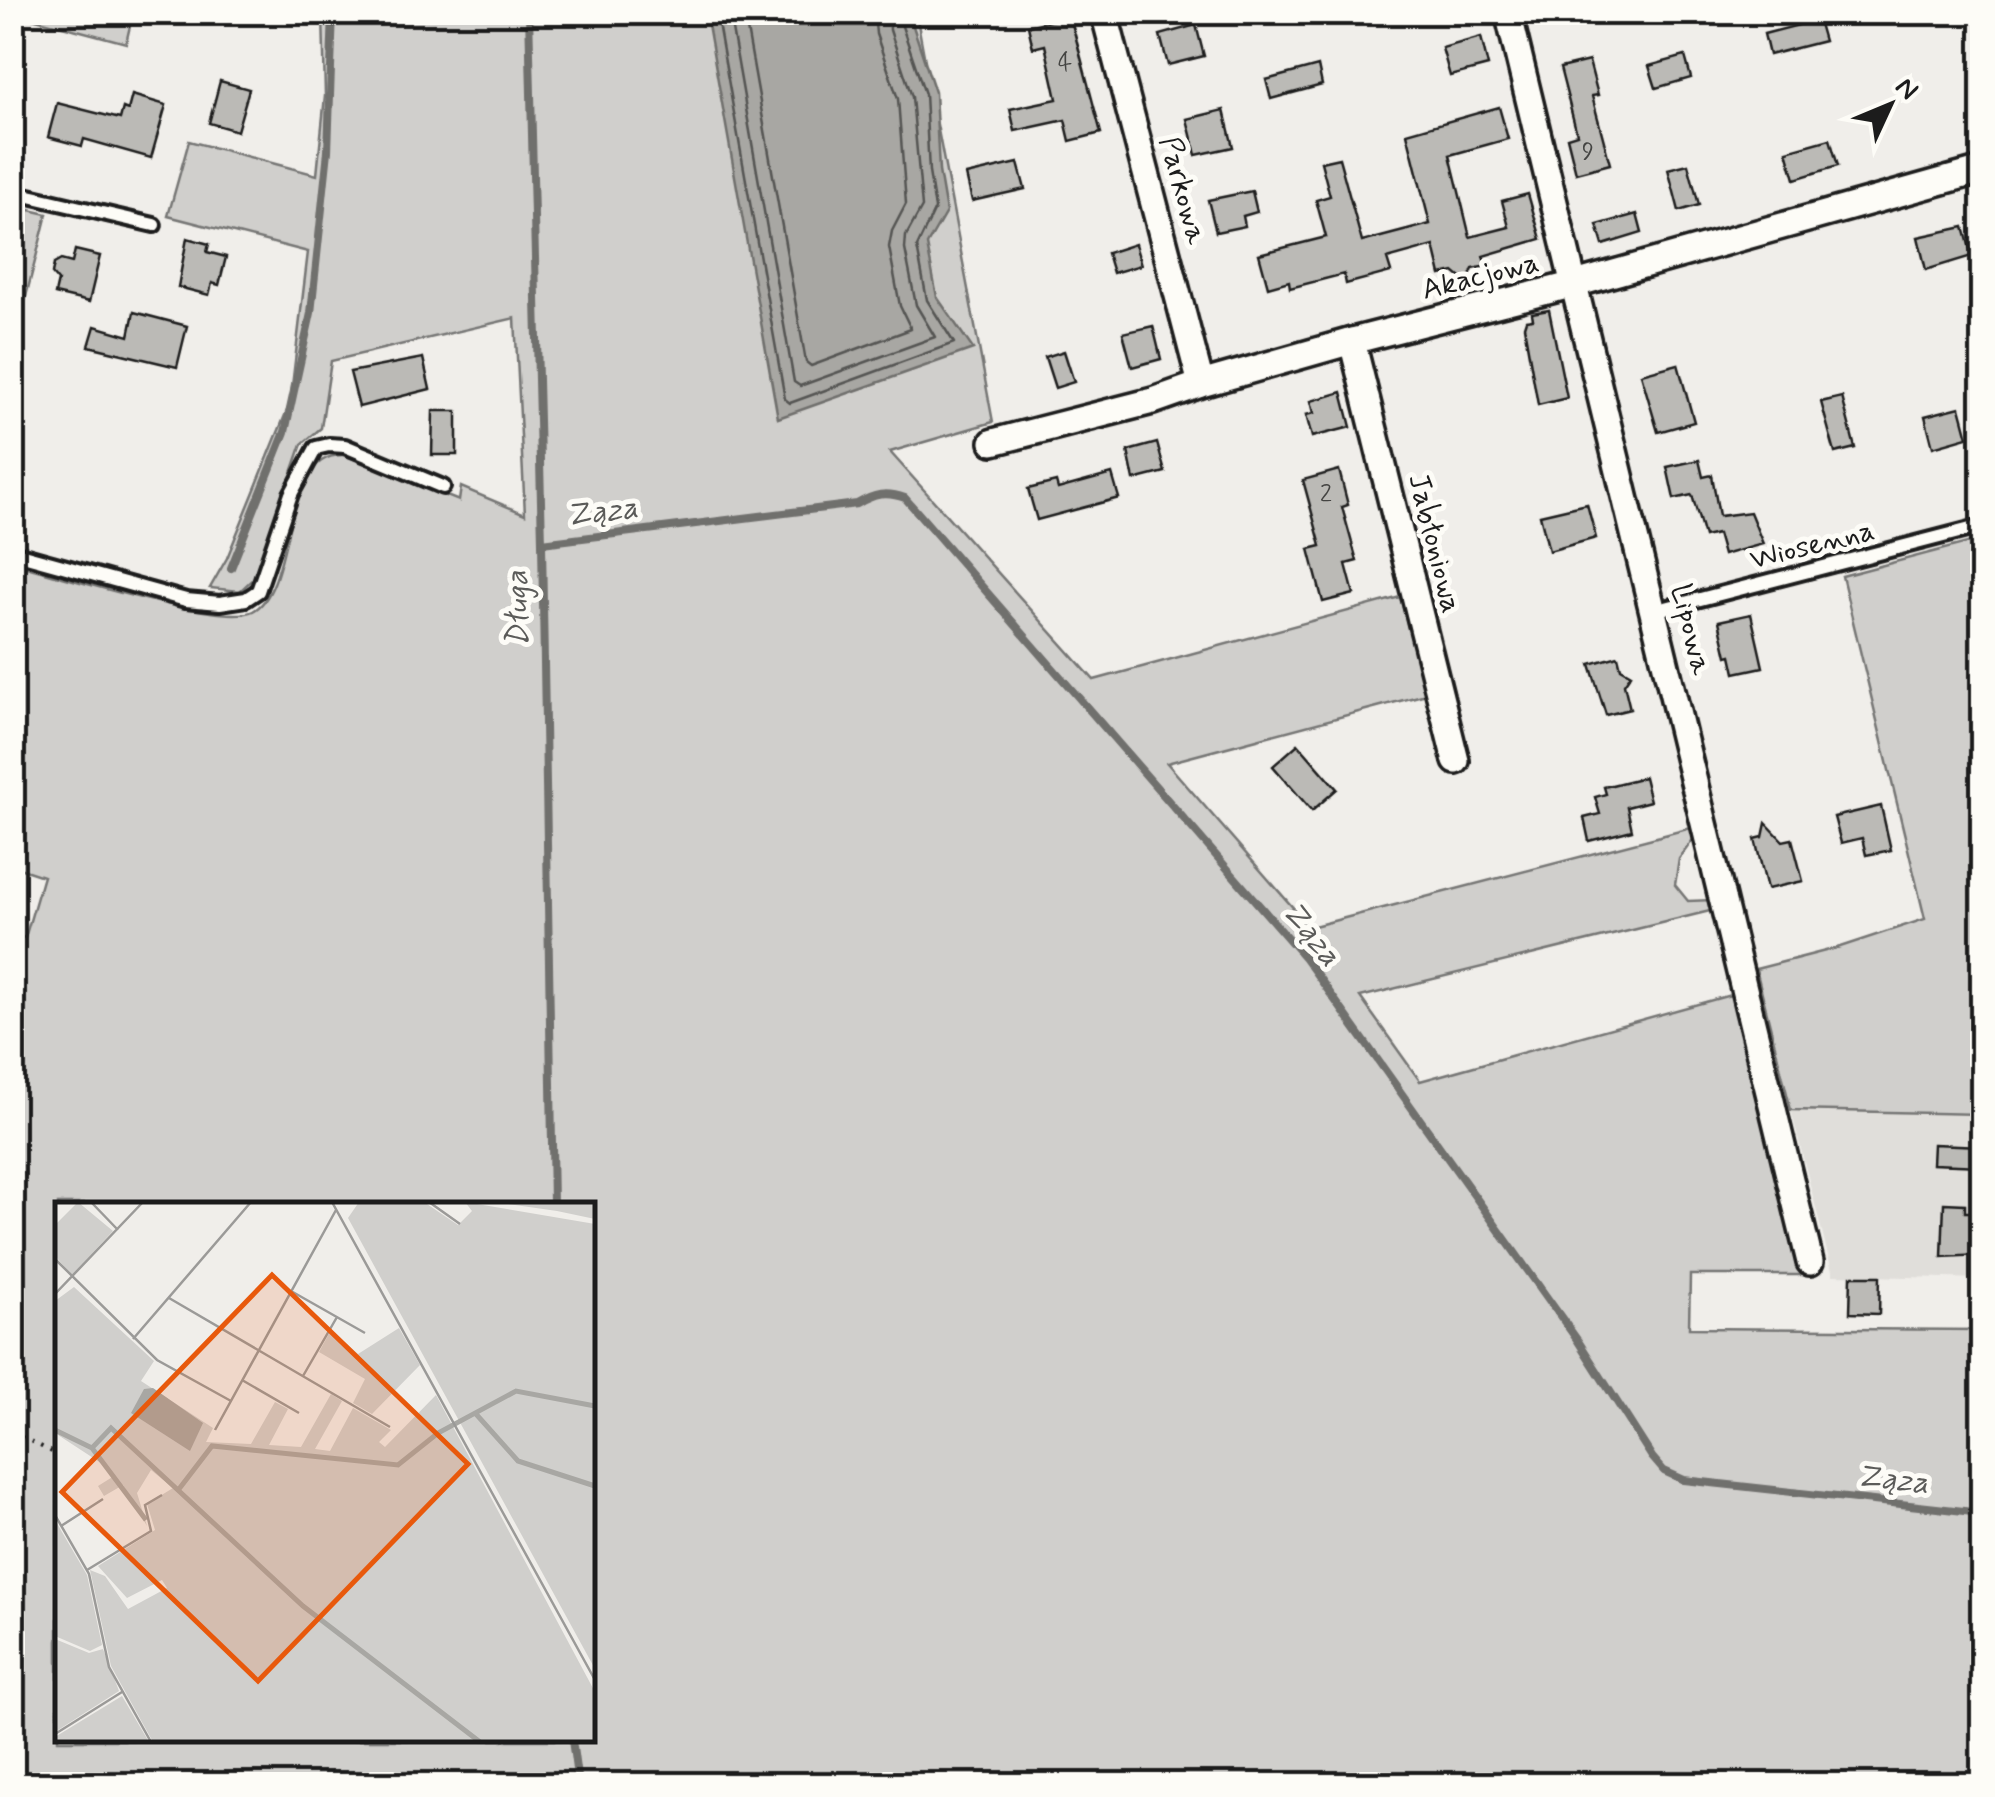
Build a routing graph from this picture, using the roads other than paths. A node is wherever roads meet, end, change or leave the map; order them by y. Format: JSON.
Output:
{"nodes":[{"id":1,"x":1104,"y":12,"type":"edge"},
{"id":2,"x":1508,"y":12,"type":"edge"},
{"id":3,"x":1982,"y":170,"type":"edge"},
{"id":4,"x":12,"y":192,"type":"edge"},
{"id":5,"x":154,"y":225,"type":"dead end"},
{"id":6,"x":1575,"y":284,"type":"junction"},
{"id":7,"x":1352,"y":341,"type":"junction"},
{"id":8,"x":1202,"y":384,"type":"junction"},
{"id":9,"x":993,"y":442,"type":"dead end"},
{"id":10,"x":444,"y":487,"type":"dead end"},
{"id":11,"x":1982,"y":526,"type":"edge"},
{"id":12,"x":12,"y":552,"type":"edge"},
{"id":13,"x":1654,"y":610,"type":"junction"},
{"id":14,"x":1456,"y":761,"type":"dead end"},
{"id":15,"x":1810,"y":1262,"type":"dead end"}],
"edges":[{"from":1,"to":8,"type":"street","name":"Parkowa"},
{"from":2,"to":6,"type":"street","name":"Lipowa"},
{"from":3,"to":6,"type":"street","name":"Akacjowa"},
{"from":4,"to":5,"type":"lane"},
{"from":6,"to":7,"type":"street","name":"Akacjowa"},
{"from":6,"to":13,"type":"street","name":"Lipowa"},
{"from":7,"to":8,"type":"street","name":"Akacjowa"},
{"from":7,"to":14,"type":"street","name":"Jabłoniowa"},
{"from":8,"to":9,"type":"street","name":"Akacjowa"},
{"from":10,"to":12,"type":"lane"},
{"from":11,"to":13,"type":"lane","name":"Wiosenna"},
{"from":13,"to":15,"type":"street","name":"Lipowa"}]}
